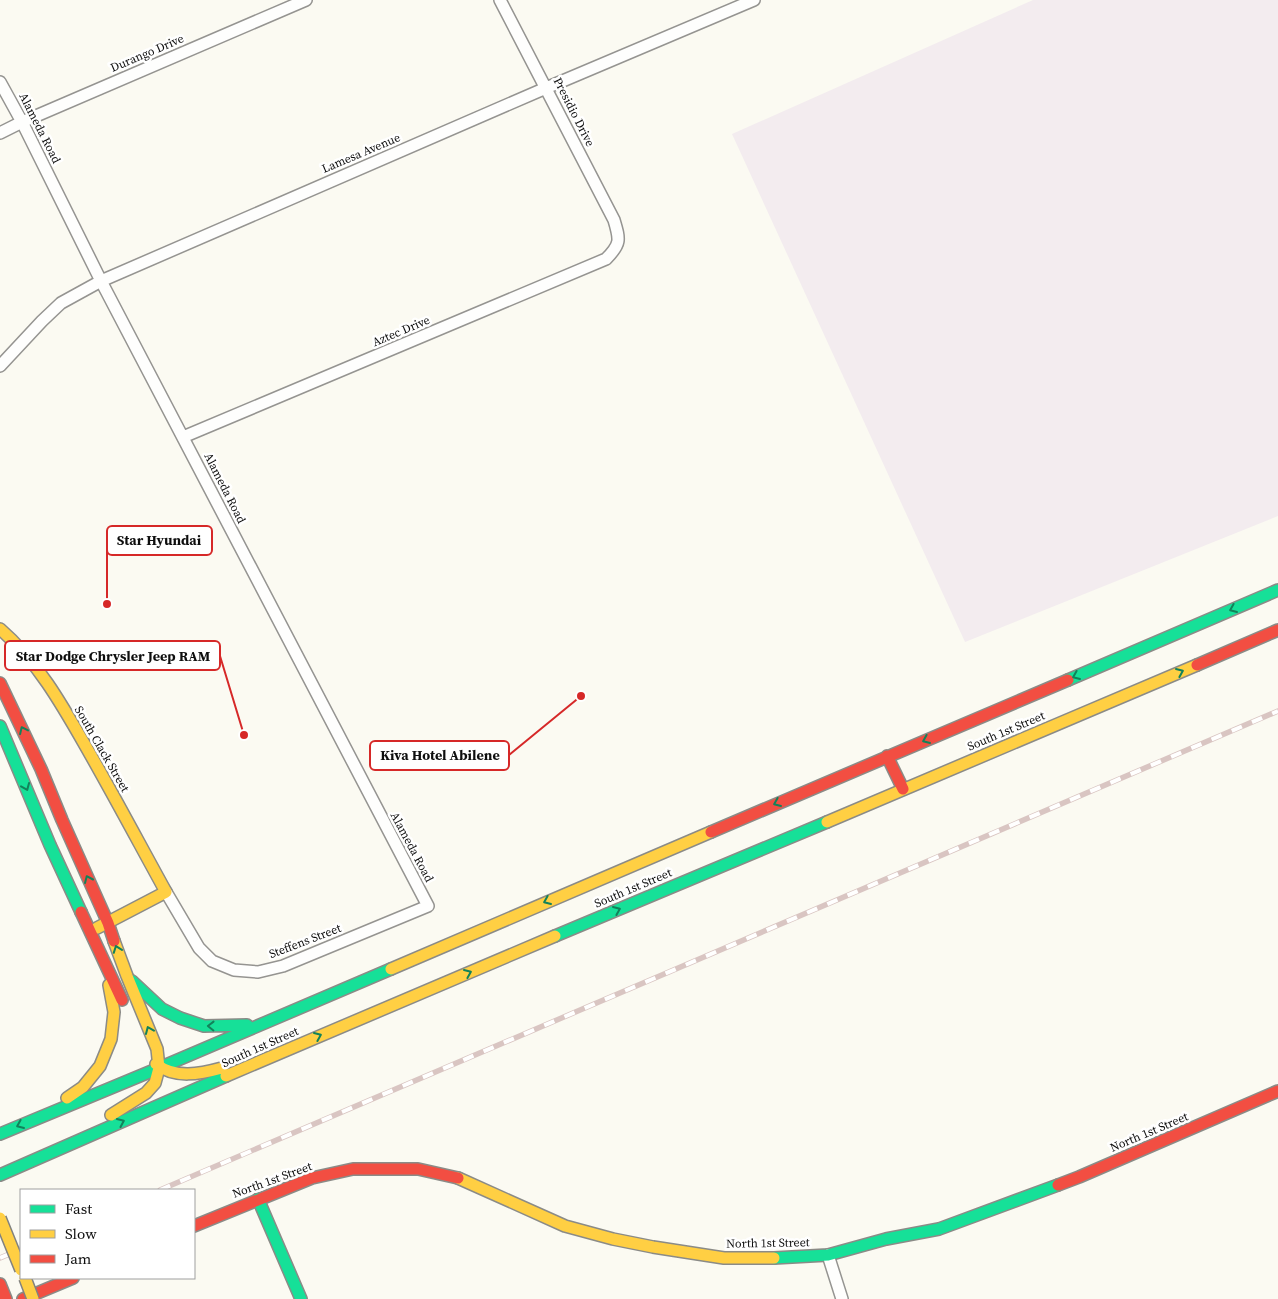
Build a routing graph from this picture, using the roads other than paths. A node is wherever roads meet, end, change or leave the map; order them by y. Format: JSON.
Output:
{"nodes":[{"id":1,"x":306,"y":0,"type":"edge"},
{"id":2,"x":500,"y":0,"type":"edge"},
{"id":3,"x":754,"y":0,"type":"edge"},
{"id":4,"x":0,"y":82,"type":"edge"},
{"id":5,"x":546,"y":88,"type":"junction"},
{"id":6,"x":22,"y":122,"type":"junction"},
{"id":7,"x":0,"y":133,"type":"edge"},
{"id":8,"x":619,"y":238,"type":"joint"},
{"id":9,"x":101,"y":281,"type":"junction"},
{"id":10,"x":0,"y":366,"type":"edge"},
{"id":11,"x":183,"y":437,"type":"junction"},
{"id":12,"x":1278,"y":590,"type":"edge"},
{"id":13,"x":0,"y":629,"type":"edge"},
{"id":14,"x":1278,"y":630,"type":"edge"},
{"id":15,"x":0,"y":683,"type":"edge"},
{"id":16,"x":0,"y":726,"type":"edge"},
{"id":17,"x":887,"y":756,"type":"junction"},
{"id":18,"x":903,"y":790,"type":"junction"},
{"id":19,"x":166,"y":892,"type":"junction"},
{"id":20,"x":428,"y":906,"type":"joint"},
{"id":21,"x":108,"y":923,"type":"junction"},
{"id":22,"x":90,"y":931,"type":"junction"},
{"id":23,"x":104,"y":960,"type":"junction"},
{"id":24,"x":126,"y":976,"type":"junction"},
{"id":25,"x":126,"y":1010,"type":"dead end"},
{"id":26,"x":260,"y":1024,"type":"junction"},
{"id":27,"x":300,"y":1044,"type":"junction"},
{"id":28,"x":145,"y":1052,"type":"dead end"},
{"id":29,"x":159,"y":1068,"type":"junction"},
{"id":30,"x":1278,"y":1091,"type":"edge"},
{"id":31,"x":40,"y":1116,"type":"junction"},
{"id":32,"x":0,"y":1134,"type":"edge"},
{"id":33,"x":28,"y":1163,"type":"junction"},
{"id":34,"x":0,"y":1175,"type":"edge"},
{"id":35,"x":258,"y":1198,"type":"junction"},
{"id":36,"x":0,"y":1218,"type":"edge"},
{"id":37,"x":195,"y":1226,"type":"edge"},
{"id":38,"x":828,"y":1255,"type":"junction"},
{"id":39,"x":20,"y":1268,"type":"edge"},
{"id":40,"x":25,"y":1279,"type":"edge"},
{"id":41,"x":71,"y":1279,"type":"edge"},
{"id":42,"x":0,"y":1284,"type":"edge"},
{"id":43,"x":6,"y":1299,"type":"edge"},
{"id":44,"x":24,"y":1299,"type":"edge"},
{"id":45,"x":33,"y":1299,"type":"edge"},
{"id":46,"x":301,"y":1299,"type":"edge"},
{"id":47,"x":842,"y":1299,"type":"edge"}],
"edges":[{"from":1,"to":6,"type":"street","name":"Durango Drive"},
{"from":2,"to":5,"type":"street","name":"Presidio Drive"},
{"from":3,"to":5,"type":"street","name":"Lamesa Avenue"},
{"from":4,"to":6,"type":"street","name":"Alameda Road"},
{"from":5,"to":8,"type":"street","name":"Presidio Drive"},
{"from":5,"to":9,"type":"street","name":"Lamesa Avenue"},
{"from":6,"to":7,"type":"street","name":"Durango Drive"},
{"from":6,"to":9,"type":"street","name":"Alameda Road"},
{"from":8,"to":11,"type":"street","name":"Aztec Drive"},
{"from":9,"to":10,"type":"street","name":"Lamesa Avenue"},
{"from":9,"to":11,"type":"street","name":"Alameda Road"},
{"from":11,"to":20,"type":"street","name":"Alameda Road"},
{"from":12,"to":17,"type":"main road","name":"South 1st Street","one_way":true},
{"from":13,"to":19,"type":"main road","name":"South Clack Street"},
{"from":18,"to":14,"type":"main road","name":"South 1st Street","one_way":true},
{"from":21,"to":15,"type":"main road","one_way":true},
{"from":16,"to":22,"type":"main road","one_way":true},
{"from":17,"to":18,"type":"main road"},
{"from":17,"to":26,"type":"main road","name":"South 1st Street","one_way":true},
{"from":27,"to":18,"type":"main road","name":"South 1st Street","one_way":true},
{"from":19,"to":20,"type":"street","name":"Steffens Street"},
{"from":19,"to":21,"type":"main road"},
{"from":21,"to":22,"type":"main road"},
{"from":24,"to":21,"type":"main road","one_way":true},
{"from":22,"to":23,"type":"main road"},
{"from":23,"to":25,"type":"main road"},
{"from":23,"to":31,"type":"main road"},
{"from":26,"to":24,"type":"main road","one_way":true},
{"from":29,"to":24,"type":"main road","one_way":true},
{"from":26,"to":29,"type":"main road","name":"South 1st Street"},
{"from":27,"to":29,"type":"main road"},
{"from":33,"to":27,"type":"main road","name":"South 1st Street","one_way":true},
{"from":28,"to":29,"type":"main road"},
{"from":29,"to":31,"type":"main road","name":"South 1st Street"},
{"from":29,"to":33,"type":"main road"},
{"from":30,"to":38,"type":"main road","name":"North 1st Street"},
{"from":31,"to":32,"type":"main road","name":"South 1st Street","one_way":true},
{"from":33,"to":34,"type":"main road","name":"South 1st Street"},
{"from":35,"to":37,"type":"main road","name":"North 1st Street"},
{"from":35,"to":38,"type":"main road","name":"North 1st Street"},
{"from":35,"to":46,"type":"main road"},
{"from":36,"to":39,"type":"main road","bridge":true},
{"from":38,"to":47,"type":"street"},
{"from":40,"to":45,"type":"main road","bridge":true},
{"from":41,"to":44,"type":"main road"},
{"from":42,"to":43,"type":"main road"}]}
